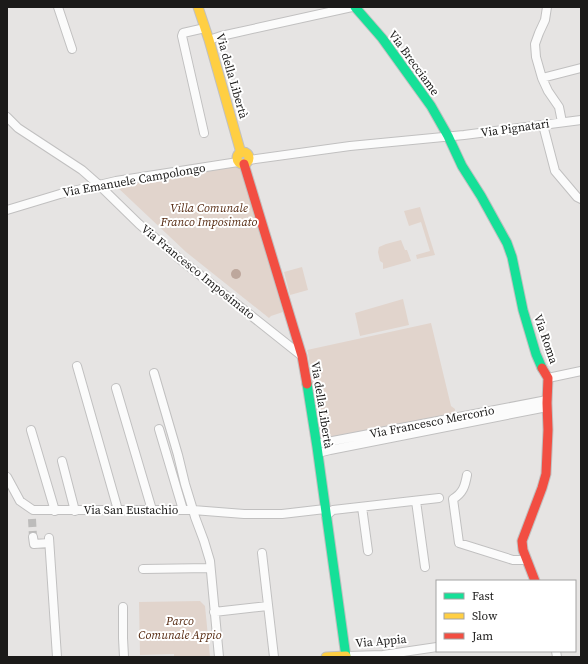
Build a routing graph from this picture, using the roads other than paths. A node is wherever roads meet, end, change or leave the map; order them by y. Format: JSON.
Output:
{"nodes":[{"id":1,"x":58,"y":7,"type":"edge"},
{"id":2,"x":198,"y":7,"type":"edge"},
{"id":3,"x":354,"y":7,"type":"edge"},
{"id":4,"x":547,"y":7,"type":"edge"},
{"id":5,"x":205,"y":28,"type":"junction"},
{"id":6,"x":209,"y":40,"type":"junction"},
{"id":7,"x":72,"y":49,"type":"dead end"},
{"id":8,"x":581,"y":68,"type":"edge"},
{"id":9,"x":542,"y":78,"type":"junction"},
{"id":10,"x":7,"y":117,"type":"edge"},
{"id":11,"x":581,"y":120,"type":"edge"},
{"id":12,"x":562,"y":122,"type":"junction"},
{"id":13,"x":543,"y":124,"type":"junction"},
{"id":14,"x":204,"y":133,"type":"dead end"},
{"id":15,"x":448,"y":136,"type":"junction"},
{"id":16,"x":243,"y":160,"type":"junction"},
{"id":17,"x":99,"y":184,"type":"junction"},
{"id":18,"x":581,"y":199,"type":"edge"},
{"id":19,"x":7,"y":210,"type":"edge"},
{"id":20,"x":302,"y":356,"type":"junction"},
{"id":21,"x":77,"y":366,"type":"dead end"},
{"id":22,"x":581,"y":371,"type":"edge"},
{"id":23,"x":154,"y":373,"type":"dead end"},
{"id":24,"x":548,"y":378,"type":"junction"},
{"id":25,"x":116,"y":388,"type":"dead end"},
{"id":26,"x":547,"y":403,"type":"junction"},
{"id":27,"x":159,"y":429,"type":"dead end"},
{"id":28,"x":31,"y":430,"type":"dead end"},
{"id":29,"x":317,"y":449,"type":"junction"},
{"id":30,"x":62,"y":461,"type":"dead end"},
{"id":31,"x":467,"y":475,"type":"dead end"},
{"id":32,"x":7,"y":477,"type":"edge"},
{"id":33,"x":439,"y":498,"type":"dead end"},
{"id":34,"x":416,"y":501,"type":"junction"},
{"id":35,"x":362,"y":507,"type":"junction"},
{"id":36,"x":32,"y":509,"type":"junction"},
{"id":37,"x":118,"y":510,"type":"junction"},
{"id":38,"x":152,"y":510,"type":"junction"},
{"id":39,"x":183,"y":510,"type":"junction"},
{"id":40,"x":193,"y":510,"type":"junction"},
{"id":41,"x":55,"y":511,"type":"junction"},
{"id":42,"x":75,"y":511,"type":"junction"},
{"id":43,"x":326,"y":513,"type":"junction"},
{"id":44,"x":32,"y":519,"type":"tunnel mouth"},
{"id":45,"x":33,"y":537,"type":"dead end"},
{"id":46,"x":368,"y":551,"type":"dead end"},
{"id":47,"x":262,"y":553,"type":"dead end"},
{"id":48,"x":527,"y":560,"type":"junction"},
{"id":49,"x":424,"y":567,"type":"dead end"},
{"id":50,"x":210,"y":568,"type":"junction"},
{"id":51,"x":143,"y":569,"type":"dead end"},
{"id":52,"x":535,"y":580,"type":"edge"},
{"id":53,"x":268,"y":606,"type":"junction"},
{"id":54,"x":123,"y":607,"type":"dead end"},
{"id":55,"x":214,"y":612,"type":"junction"},
{"id":56,"x":436,"y":647,"type":"edge"},
{"id":57,"x":346,"y":656,"type":"edge"},
{"id":58,"x":57,"y":657,"type":"edge"},
{"id":59,"x":124,"y":657,"type":"edge"},
{"id":60,"x":219,"y":657,"type":"edge"},
{"id":61,"x":274,"y":657,"type":"edge"},
{"id":62,"x":326,"y":657,"type":"edge"}],
"edges":[{"from":1,"to":7,"type":"street"},
{"from":2,"to":5,"type":"street","name":"Via della Libertà"},
{"from":3,"to":6,"type":"street"},
{"from":3,"to":15,"type":"street","name":"Via Brecciame"},
{"from":4,"to":9,"type":"street"},
{"from":5,"to":6,"type":"street","name":"Via della Libertà"},
{"from":5,"to":14,"type":"street"},
{"from":6,"to":16,"type":"street","name":"Via della Libertà"},
{"from":8,"to":9,"type":"street"},
{"from":9,"to":12,"type":"street"},
{"from":10,"to":17,"type":"street","name":"Via Francesco Imposimato"},
{"from":11,"to":12,"type":"street","name":"Via Pignatari"},
{"from":12,"to":13,"type":"street","name":"Via Pignatari"},
{"from":13,"to":15,"type":"street","name":"Via Pignatari"},
{"from":13,"to":18,"type":"street"},
{"from":15,"to":16,"type":"street","name":"Via Emanuele Campolongo"},
{"from":15,"to":24,"type":"street","name":"Via Roma"},
{"from":16,"to":17,"type":"street","name":"Via Emanuele Campolongo"},
{"from":16,"to":20,"type":"street","name":"Via della Libertà"},
{"from":17,"to":19,"type":"street","name":"Via Emanuele Campolongo"},
{"from":17,"to":20,"type":"street","name":"Via Francesco Imposimato"},
{"from":20,"to":29,"type":"street","name":"Via della Libertà"},
{"from":21,"to":37,"type":"street"},
{"from":22,"to":24,"type":"street"},
{"from":23,"to":40,"type":"street"},
{"from":24,"to":26,"type":"street","name":"Via Roma"},
{"from":25,"to":38,"type":"street"},
{"from":26,"to":29,"type":"street","name":"Via Francesco Mercorio"},
{"from":26,"to":48,"type":"street","name":"Via Roma"},
{"from":27,"to":39,"type":"street"},
{"from":28,"to":41,"type":"street"},
{"from":29,"to":43,"type":"street","name":"Via della Libertà"},
{"from":30,"to":42,"type":"street"},
{"from":31,"to":48,"type":"street"},
{"from":32,"to":36,"type":"street"},
{"from":33,"to":34,"type":"street"},
{"from":34,"to":35,"type":"street"},
{"from":34,"to":49,"type":"street"},
{"from":35,"to":43,"type":"street"},
{"from":35,"to":46,"type":"street"},
{"from":36,"to":41,"type":"street","name":"Via San Eustachio"},
{"from":36,"to":44,"type":"street"},
{"from":37,"to":38,"type":"street","name":"Via San Eustachio"},
{"from":37,"to":42,"type":"street","name":"Via San Eustachio"},
{"from":38,"to":39,"type":"street","name":"Via San Eustachio"},
{"from":39,"to":40,"type":"street","name":"Via San Eustachio"},
{"from":40,"to":43,"type":"street"},
{"from":40,"to":50,"type":"street","name":"Via San Eustachio"},
{"from":41,"to":42,"type":"street","name":"Via San Eustachio"},
{"from":43,"to":57,"type":"street","name":"Via della Libertà"},
{"from":45,"to":58,"type":"street"},
{"from":47,"to":53,"type":"street"},
{"from":48,"to":52,"type":"street","name":"Via Roma"},
{"from":50,"to":51,"type":"street"},
{"from":50,"to":55,"type":"street","name":"Via San Eustachio"},
{"from":53,"to":55,"type":"street"},
{"from":53,"to":61,"type":"street"},
{"from":54,"to":59,"type":"street"},
{"from":55,"to":60,"type":"street","name":"Via San Eustachio"},
{"from":56,"to":57,"type":"street","name":"Via Appia"},
{"from":57,"to":62,"type":"street","name":"Via Appia"}]}
